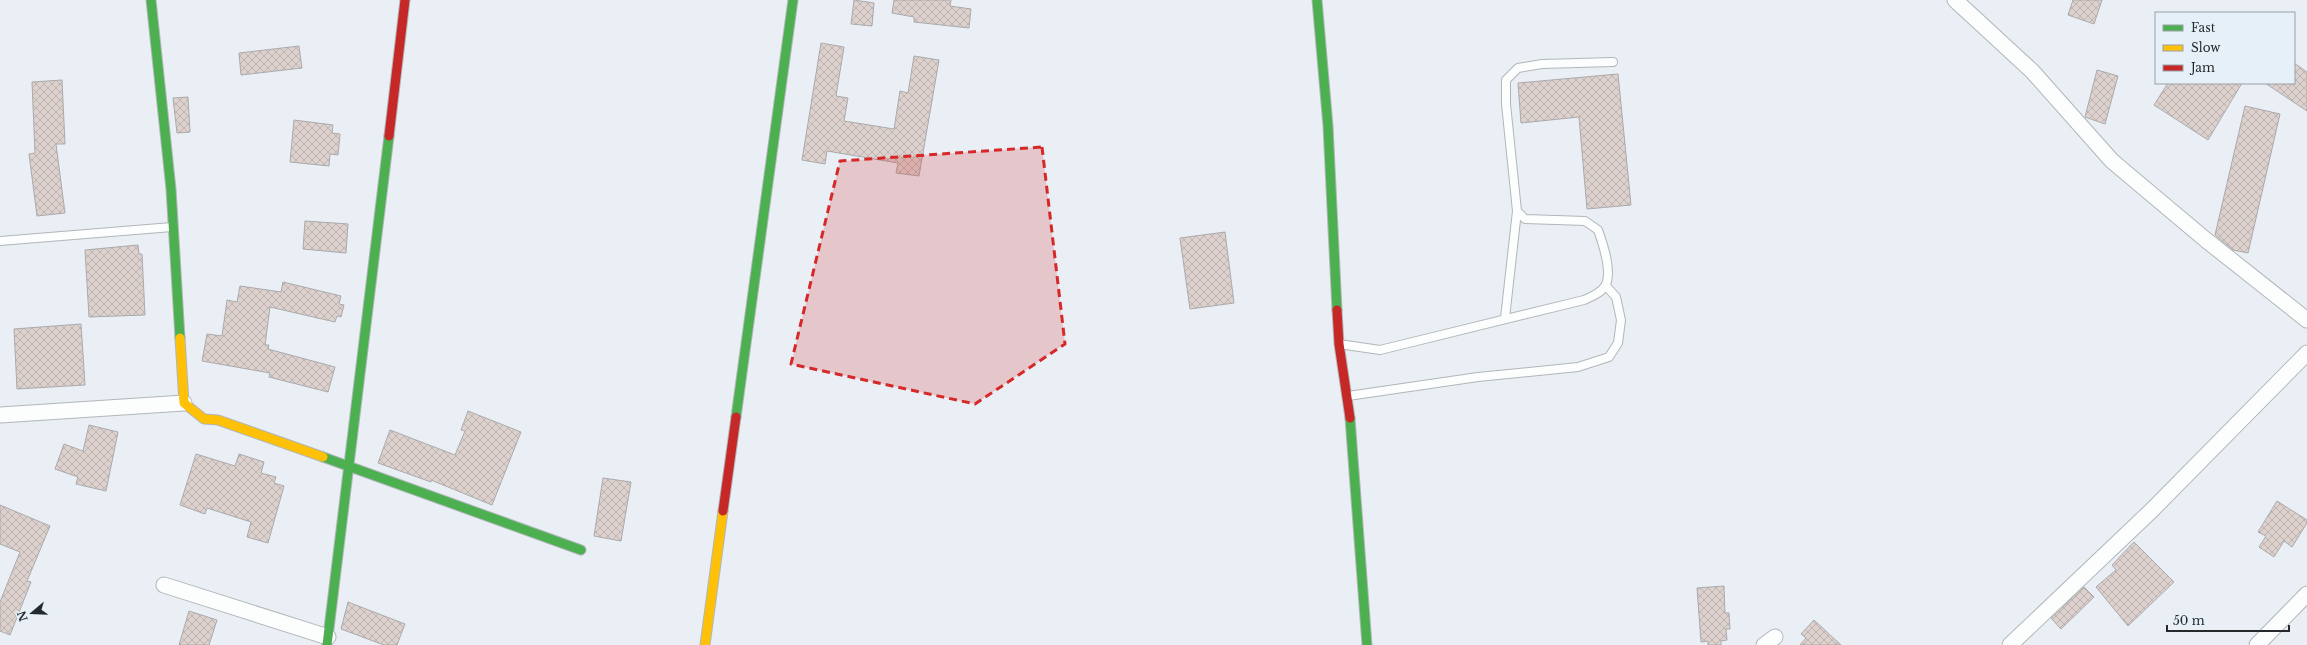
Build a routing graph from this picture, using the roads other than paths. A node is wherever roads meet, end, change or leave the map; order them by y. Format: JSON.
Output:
{"nodes":[{"id":1,"x":151,"y":0,"type":"edge"},
{"id":2,"x":405,"y":0,"type":"edge"},
{"id":3,"x":793,"y":0,"type":"edge"},
{"id":4,"x":1317,"y":0,"type":"edge"},
{"id":5,"x":1954,"y":0,"type":"edge"},
{"id":6,"x":1613,"y":62,"type":"dead end"},
{"id":7,"x":1517,"y":211,"type":"junction"},
{"id":8,"x":172,"y":227,"type":"junction"},
{"id":9,"x":0,"y":241,"type":"edge"},
{"id":10,"x":1606,"y":286,"type":"junction"},
{"id":11,"x":1505,"y":318,"type":"junction"},
{"id":12,"x":2307,"y":320,"type":"edge"},
{"id":13,"x":1339,"y":344,"type":"junction"},
{"id":14,"x":2307,"y":353,"type":"edge"},
{"id":15,"x":1348,"y":396,"type":"junction"},
{"id":16,"x":184,"y":404,"type":"junction"},
{"id":17,"x":0,"y":415,"type":"edge"},
{"id":18,"x":349,"y":467,"type":"junction"},
{"id":19,"x":581,"y":550,"type":"dead end"},
{"id":20,"x":164,"y":586,"type":"dead end"},
{"id":21,"x":2307,"y":594,"type":"edge"},
{"id":22,"x":327,"y":641,"type":"edge"},
{"id":23,"x":705,"y":645,"type":"edge"},
{"id":24,"x":1367,"y":645,"type":"edge"},
{"id":25,"x":2010,"y":645,"type":"edge"},
{"id":26,"x":2257,"y":645,"type":"edge"}],
"edges":[{"from":1,"to":8,"type":"street"},
{"from":2,"to":18,"type":"street"},
{"from":3,"to":23,"type":"street"},
{"from":4,"to":13,"type":"street"},
{"from":5,"to":12,"type":"street"},
{"from":6,"to":7,"type":"lane"},
{"from":7,"to":10,"type":"lane"},
{"from":7,"to":11,"type":"lane"},
{"from":8,"to":9,"type":"lane"},
{"from":8,"to":16,"type":"street"},
{"from":10,"to":11,"type":"lane"},
{"from":10,"to":15,"type":"lane"},
{"from":11,"to":13,"type":"lane"},
{"from":13,"to":15,"type":"street"},
{"from":14,"to":25,"type":"street"},
{"from":15,"to":24,"type":"street"},
{"from":16,"to":17,"type":"street"},
{"from":16,"to":18,"type":"street"},
{"from":18,"to":19,"type":"street"},
{"from":18,"to":22,"type":"street"},
{"from":20,"to":22,"type":"street"},
{"from":21,"to":26,"type":"street"}]}
